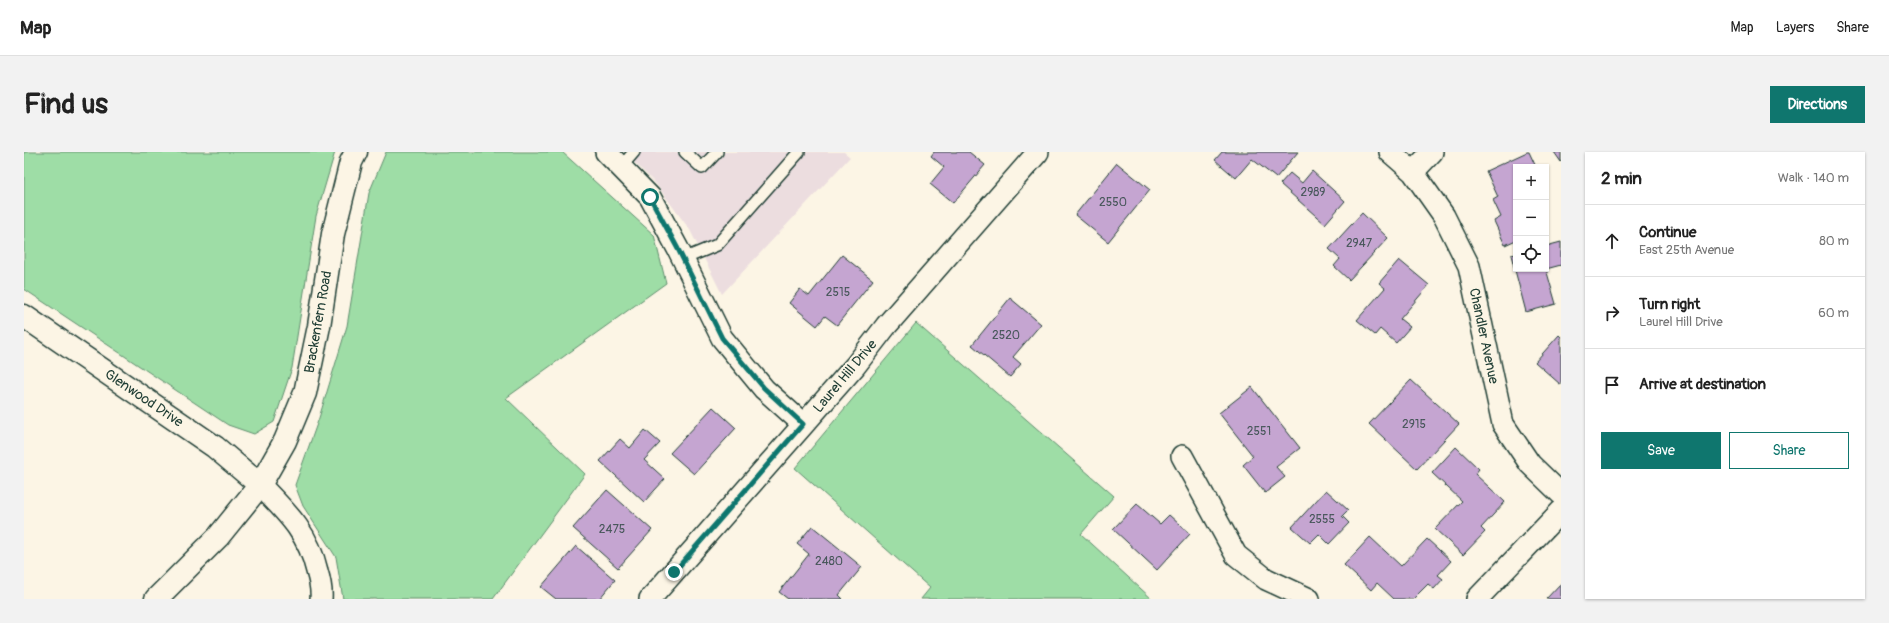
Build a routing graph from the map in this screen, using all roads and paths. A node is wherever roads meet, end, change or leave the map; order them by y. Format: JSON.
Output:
{"nodes":[{"id":1,"x":356,"y":152,"type":"edge"},
{"id":2,"x":606,"y":152,"type":"edge"},
{"id":3,"x":685,"y":152,"type":"edge"},
{"id":4,"x":717,"y":152,"type":"edge"},
{"id":5,"x":799,"y":152,"type":"edge"},
{"id":6,"x":1038,"y":152,"type":"edge"},
{"id":7,"x":1390,"y":152,"type":"edge"},
{"id":8,"x":1432,"y":152,"type":"edge"},
{"id":9,"x":628,"y":160,"type":"edge"},
{"id":10,"x":1413,"y":172,"type":"junction"},
{"id":11,"x":683,"y":259,"type":"junction"},
{"id":12,"x":24,"y":316,"type":"edge"},
{"id":13,"x":803,"y":424,"type":"junction"},
{"id":14,"x":1182,"y":456,"type":"dead end"},
{"id":15,"x":260,"y":484,"type":"junction"},
{"id":16,"x":1561,"y":494,"type":"edge"},
{"id":17,"x":1561,"y":511,"type":"edge"},
{"id":18,"x":156,"y":599,"type":"edge"},
{"id":19,"x":321,"y":599,"type":"edge"},
{"id":20,"x":650,"y":599,"type":"edge"},
{"id":21,"x":1309,"y":599,"type":"edge"},
{"id":22,"x":1477,"y":599,"type":"edge"}],
"edges":[{"from":1,"to":15,"type":"main road","name":"Brackenfern Road"},
{"from":2,"to":9,"type":"street"},
{"from":3,"to":4,"type":"lane"},
{"from":5,"to":11,"type":"lane"},
{"from":6,"to":13,"type":"street","name":"Laurel Hill Drive"},
{"from":7,"to":10,"type":"street","name":"Chandler Avenue"},
{"from":8,"to":10,"type":"street"},
{"from":9,"to":11,"type":"street"},
{"from":10,"to":16,"type":"street","name":"Chandler Avenue"},
{"from":11,"to":13,"type":"street"},
{"from":12,"to":15,"type":"main road","name":"Glenwood Drive"},
{"from":13,"to":20,"type":"street","name":"Laurel Hill Drive"},
{"from":14,"to":21,"type":"street"},
{"from":15,"to":18,"type":"main road","name":"Brackenfern Road"},
{"from":15,"to":19,"type":"street"},
{"from":17,"to":22,"type":"street"}]}
